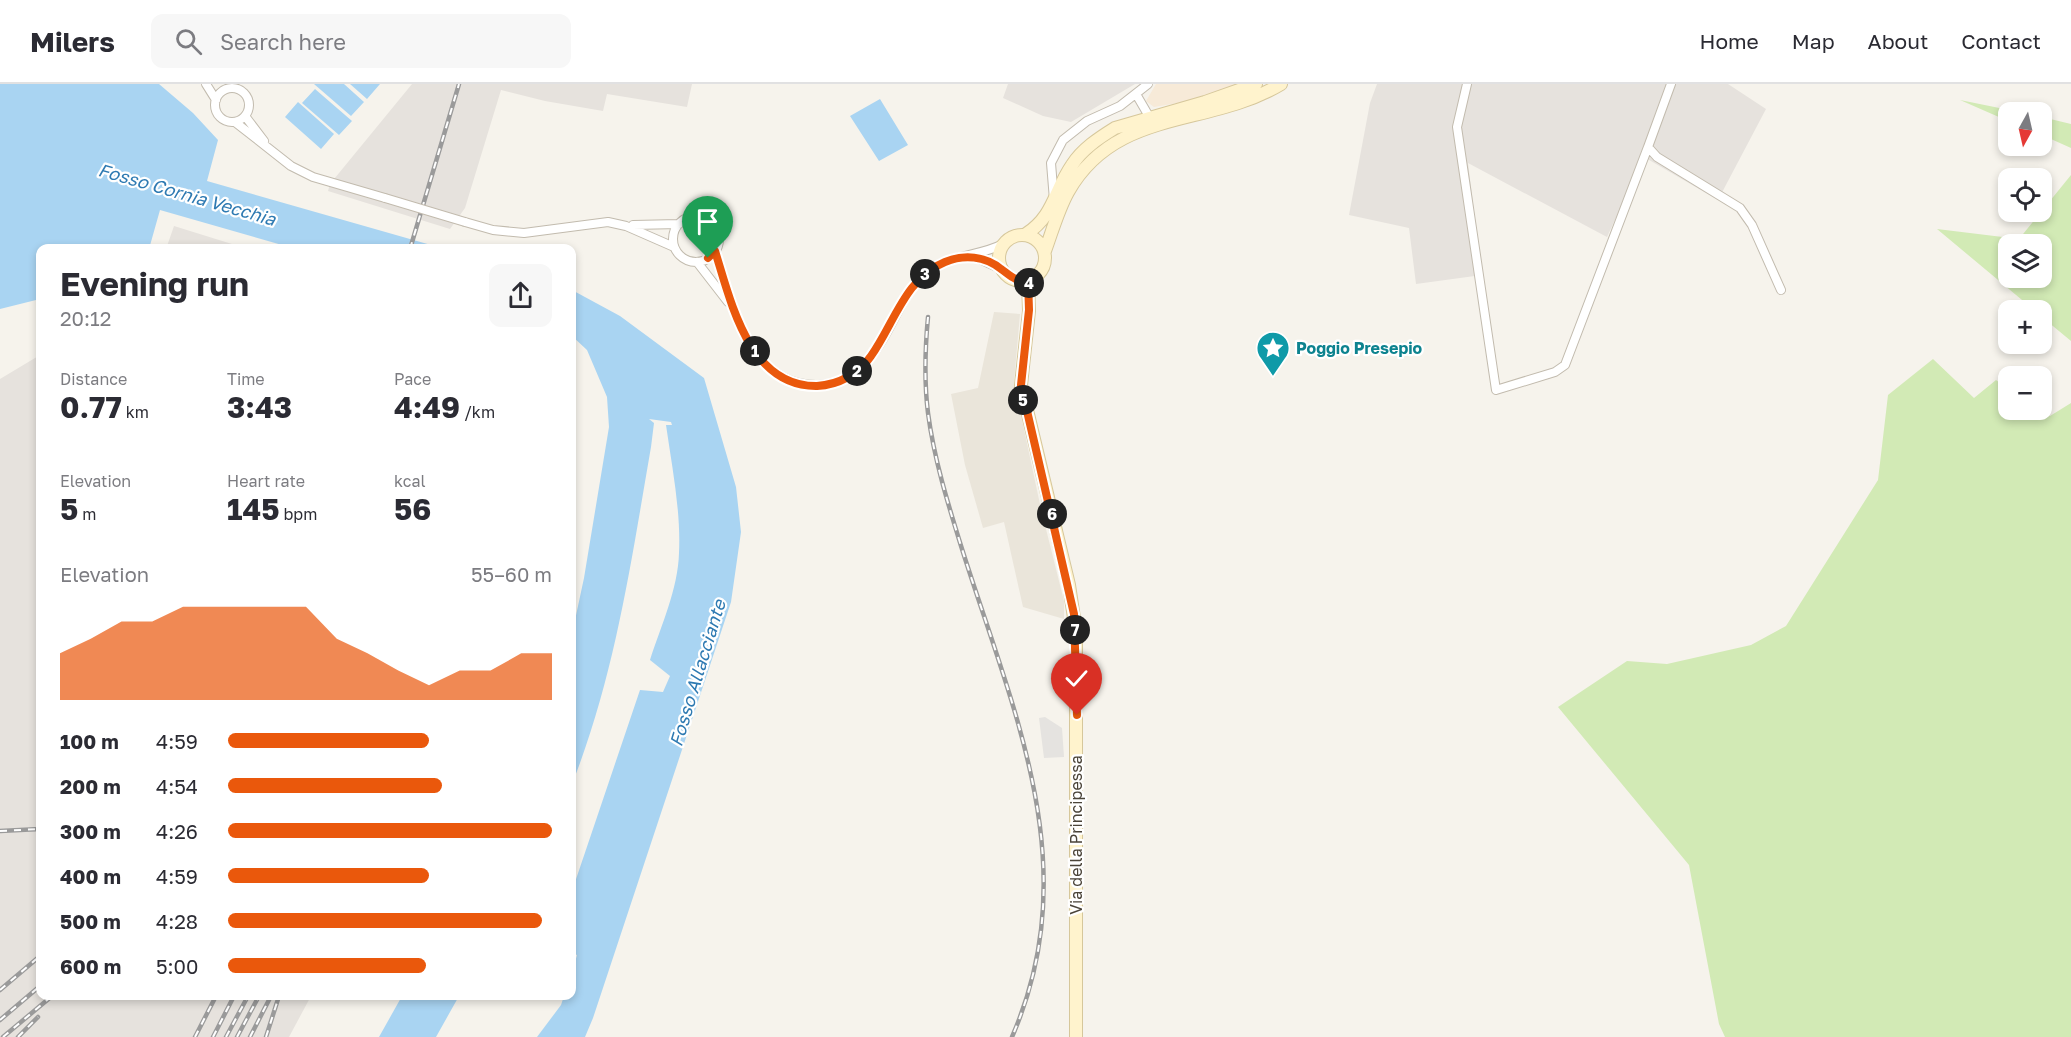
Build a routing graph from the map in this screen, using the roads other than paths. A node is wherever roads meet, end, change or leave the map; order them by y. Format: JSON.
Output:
{"nodes":[{"id":1,"x":206,"y":84,"type":"edge"},
{"id":2,"x":1148,"y":84,"type":"edge"},
{"id":3,"x":1256,"y":84,"type":"edge"},
{"id":4,"x":1281,"y":84,"type":"edge"},
{"id":5,"x":1467,"y":84,"type":"edge"},
{"id":6,"x":1671,"y":84,"type":"edge"},
{"id":7,"x":221,"y":91,"type":"junction"},
{"id":8,"x":1136,"y":94,"type":"junction"},
{"id":9,"x":216,"y":100,"type":"junction"},
{"id":10,"x":245,"y":116,"type":"junction"},
{"id":11,"x":1150,"y":118,"type":"junction"},
{"id":12,"x":235,"y":122,"type":"junction"},
{"id":13,"x":1648,"y":147,"type":"junction"},
{"id":14,"x":272,"y":151,"type":"junction"},
{"id":15,"x":1054,"y":201,"type":"junction"},
{"id":16,"x":679,"y":224,"type":"junction"},
{"id":17,"x":626,"y":226,"type":"junction"},
{"id":18,"x":1026,"y":234,"type":"junction"},
{"id":19,"x":1003,"y":244,"type":"junction"},
{"id":20,"x":674,"y":247,"type":"junction"},
{"id":21,"x":715,"y":251,"type":"junction"},
{"id":22,"x":1045,"y":251,"type":"junction"},
{"id":23,"x":972,"y":256,"type":"junction"},
{"id":24,"x":697,"y":262,"type":"junction"},
{"id":25,"x":1001,"y":269,"type":"junction"},
{"id":26,"x":1028,"y":280,"type":"junction"},
{"id":27,"x":1781,"y":290,"type":"dead end"},
{"id":28,"x":733,"y":310,"type":"junction"},
{"id":29,"x":1076,"y":1037,"type":"edge"}],
"edges":[{"from":1,"to":7,"type":"street"},
{"from":1,"to":9,"type":"street"},
{"from":2,"to":8,"type":"street"},
{"from":3,"to":11,"type":"main road"},
{"from":4,"to":22,"type":"main road"},
{"from":5,"to":13,"type":"street"},
{"from":6,"to":13,"type":"street"},
{"from":7,"to":9,"type":"street"},
{"from":7,"to":10,"type":"street"},
{"from":8,"to":11,"type":"street"},
{"from":8,"to":15,"type":"street"},
{"from":9,"to":12,"type":"street"},
{"from":10,"to":12,"type":"street"},
{"from":10,"to":14,"type":"street"},
{"from":11,"to":15,"type":"main road"},
{"from":12,"to":14,"type":"street"},
{"from":13,"to":27,"type":"street"},
{"from":14,"to":17,"type":"street","bridge":true},
{"from":15,"to":18,"type":"main road"},
{"from":16,"to":17,"type":"street"},
{"from":16,"to":20,"type":"street"},
{"from":16,"to":21,"type":"street"},
{"from":17,"to":20,"type":"street"},
{"from":18,"to":19,"type":"main road"},
{"from":18,"to":22,"type":"main road"},
{"from":19,"to":23,"type":"street"},
{"from":19,"to":25,"type":"main road"},
{"from":20,"to":24,"type":"street"},
{"from":21,"to":24,"type":"street"},
{"from":21,"to":28,"type":"street"},
{"from":22,"to":26,"type":"main road"},
{"from":23,"to":25,"type":"street"},
{"from":23,"to":28,"type":"street"},
{"from":24,"to":28,"type":"street"},
{"from":25,"to":26,"type":"main road"},
{"from":26,"to":29,"type":"main road","name":"Via della Principessa"}]}
